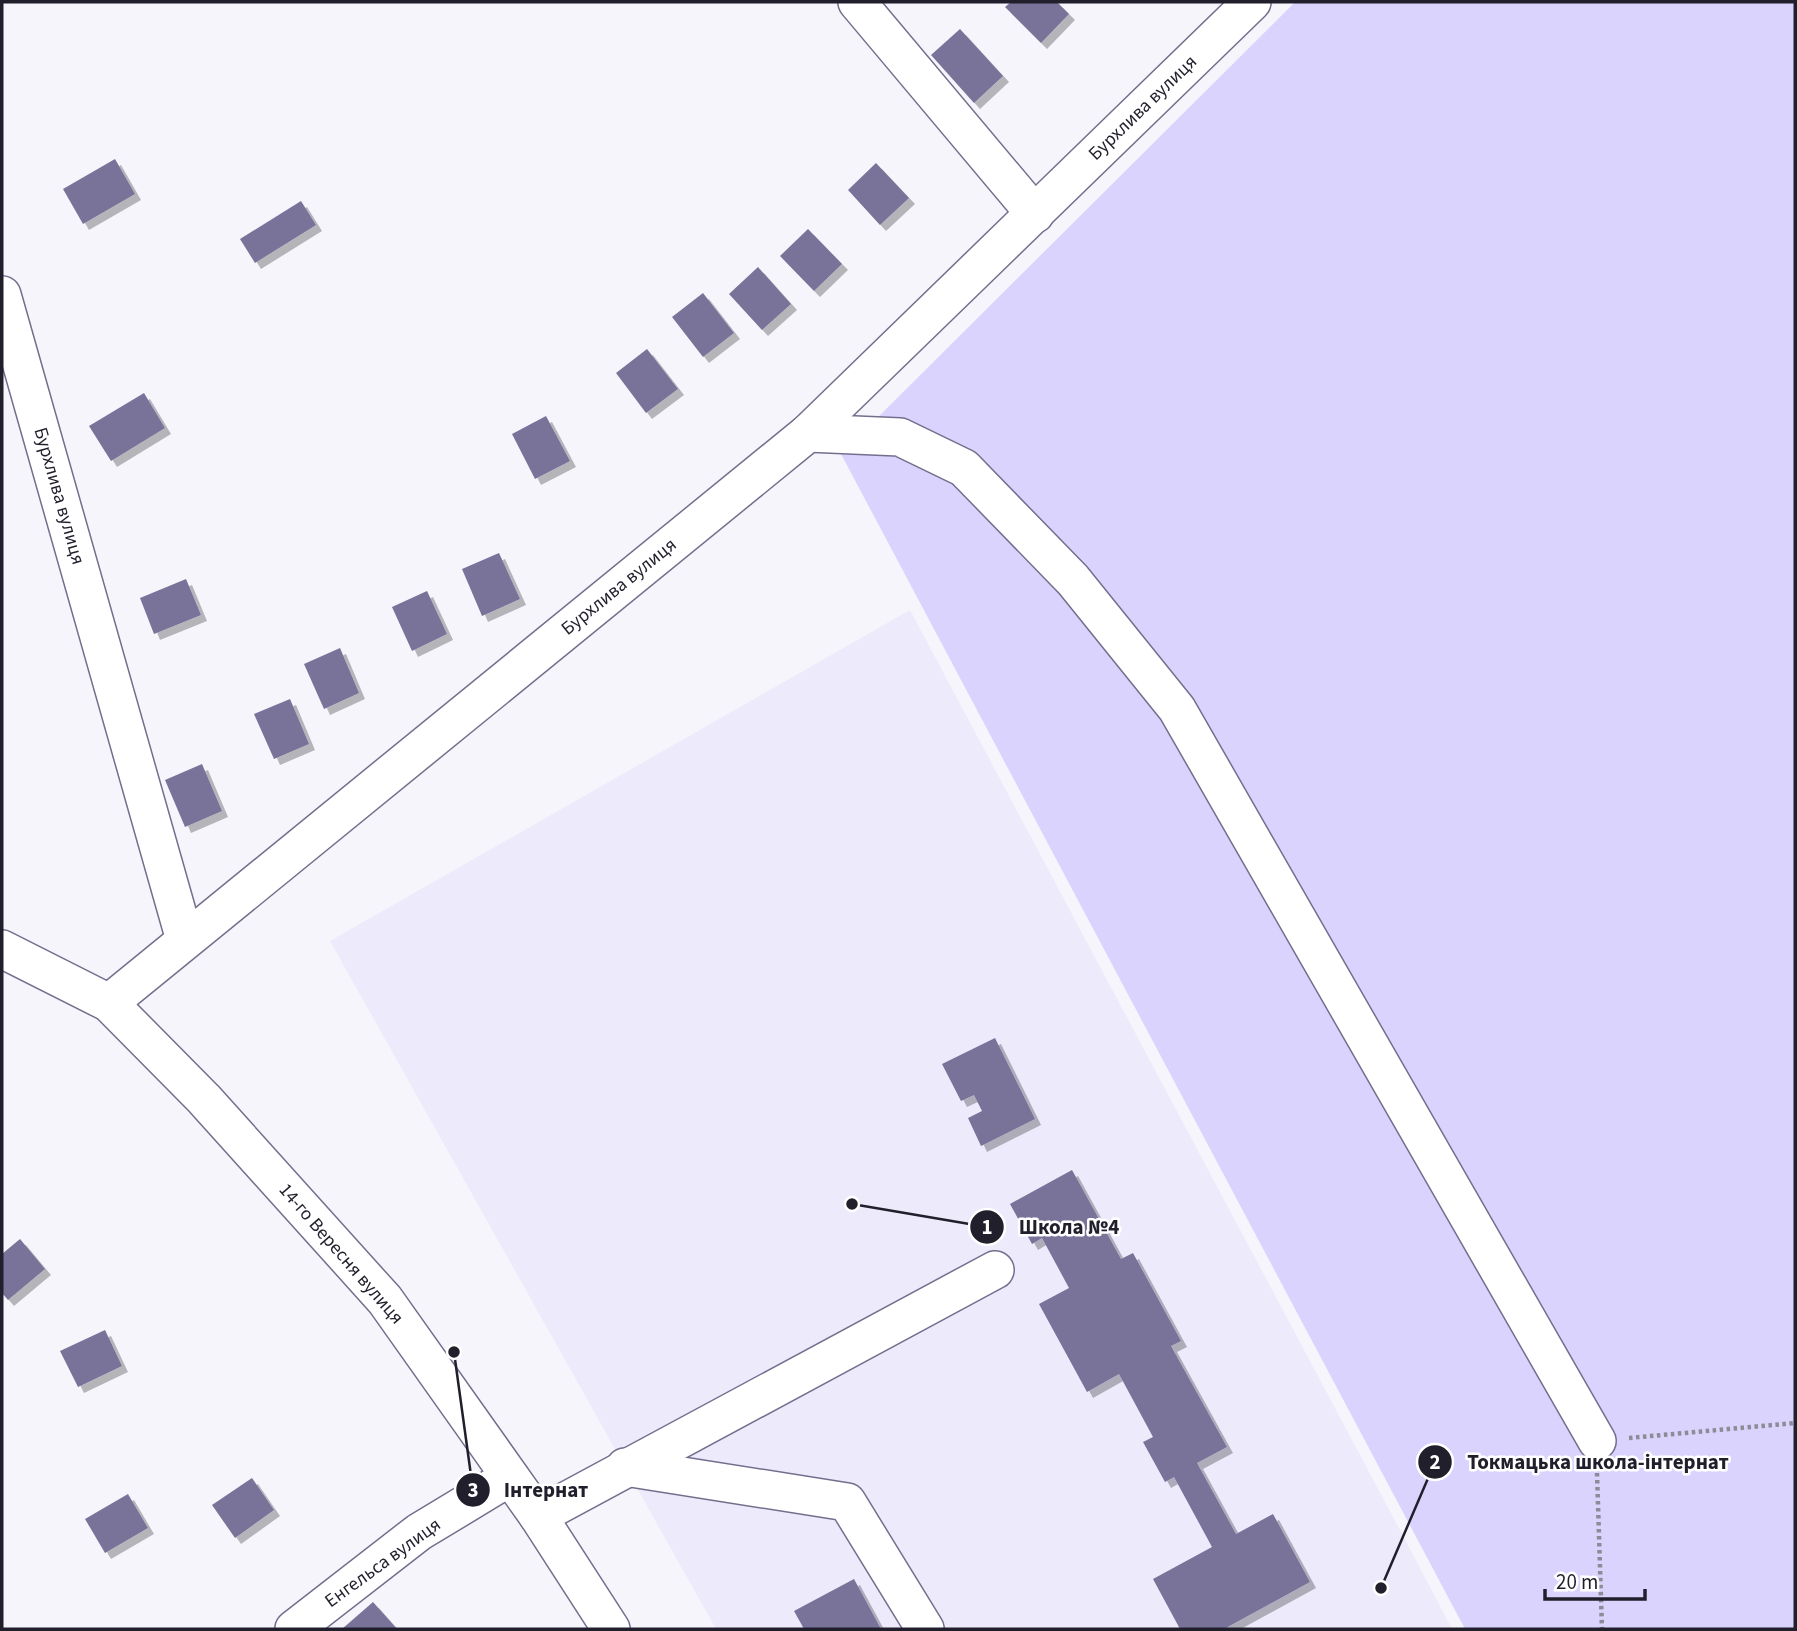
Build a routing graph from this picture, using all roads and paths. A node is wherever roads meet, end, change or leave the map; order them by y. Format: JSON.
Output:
{"nodes":[{"id":1,"x":857,"y":2,"type":"edge"},
{"id":2,"x":1252,"y":2,"type":"edge"},
{"id":3,"x":1035,"y":214,"type":"junction"},
{"id":4,"x":2,"y":295,"type":"edge"},
{"id":5,"x":808,"y":433,"type":"junction"},
{"id":6,"x":185,"y":940,"type":"junction"},
{"id":7,"x":2,"y":949,"type":"edge"},
{"id":8,"x":109,"y":1003,"type":"junction"},
{"id":9,"x":995,"y":1270,"type":"dead end"},
{"id":10,"x":1795,"y":1423,"type":"edge"},
{"id":11,"x":1597,"y":1441,"type":"junction"},
{"id":12,"x":625,"y":1467,"type":"junction"},
{"id":13,"x":510,"y":1477,"type":"junction"},
{"id":14,"x":538,"y":1516,"type":"junction"},
{"id":15,"x":294,"y":1629,"type":"edge"},
{"id":16,"x":611,"y":1629,"type":"edge"},
{"id":17,"x":925,"y":1629,"type":"edge"},
{"id":18,"x":1602,"y":1629,"type":"edge"}],
"edges":[{"from":1,"to":3,"type":"street"},
{"from":2,"to":3,"type":"street","name":"Бурхлива вулиця"},
{"from":3,"to":5,"type":"street","name":"Бурхлива вулиця"},
{"from":4,"to":6,"type":"street","name":"Бурхлива вулиця"},
{"from":5,"to":6,"type":"street","name":"Бурхлива вулиця"},
{"from":5,"to":11,"type":"street"},
{"from":6,"to":8,"type":"street","name":"Бурхлива вулиця"},
{"from":7,"to":8,"type":"street","name":"14-го Вересня вулиця"},
{"from":8,"to":13,"type":"street","name":"14-го Вересня вулиця"},
{"from":9,"to":12,"type":"street"},
{"from":10,"to":11,"type":"path"},
{"from":11,"to":18,"type":"path"},
{"from":12,"to":14,"type":"street"},
{"from":12,"to":17,"type":"street"},
{"from":13,"to":14,"type":"street","name":"14-го Вересня вулиця"},
{"from":13,"to":15,"type":"street","name":"Енгельса вулиця"},
{"from":14,"to":16,"type":"street","name":"14-го Вересня вулиця"}]}
